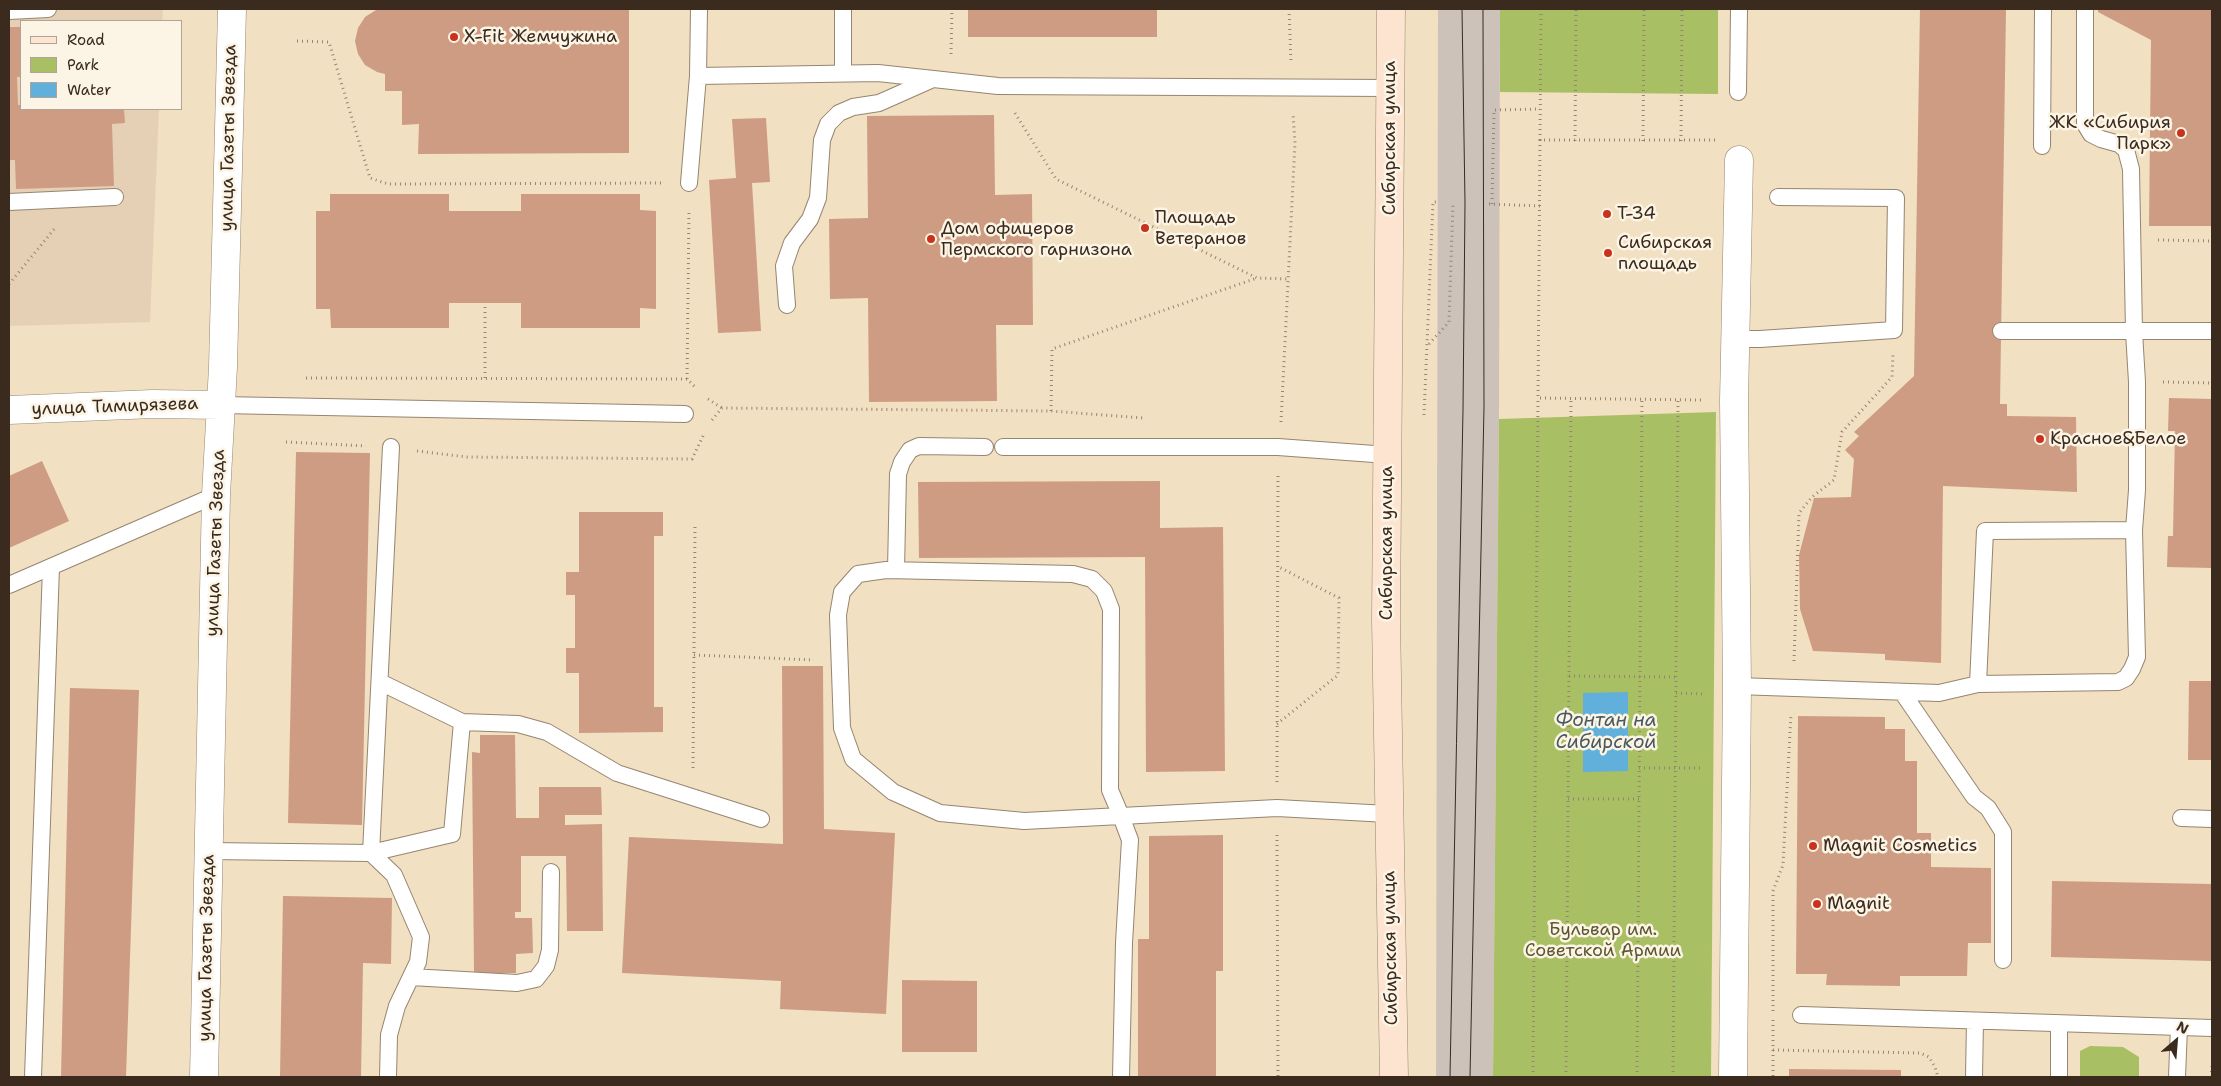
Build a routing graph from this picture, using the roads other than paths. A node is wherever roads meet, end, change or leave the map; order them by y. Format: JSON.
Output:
{"nodes":[{"id":1,"x":48,"y":9,"type":"edge"},
{"id":2,"x":232,"y":9,"type":"edge"},
{"id":3,"x":699,"y":9,"type":"edge"},
{"id":4,"x":844,"y":9,"type":"edge"},
{"id":5,"x":1391,"y":9,"type":"edge"},
{"id":6,"x":1738,"y":9,"type":"edge"},
{"id":7,"x":2043,"y":9,"type":"edge"},
{"id":8,"x":2085,"y":9,"type":"edge"},
{"id":9,"x":9,"y":11,"type":"edge"},
{"id":10,"x":843,"y":73,"type":"junction"},
{"id":11,"x":698,"y":76,"type":"junction"},
{"id":12,"x":943,"y":79,"type":"junction"},
{"id":13,"x":1391,"y":88,"type":"junction"},
{"id":14,"x":1738,"y":92,"type":"dead end"},
{"id":15,"x":2042,"y":146,"type":"dead end"},
{"id":16,"x":1739,"y":160,"type":"dead end"},
{"id":17,"x":689,"y":182,"type":"road end"},
{"id":18,"x":115,"y":197,"type":"dead end"},
{"id":19,"x":1778,"y":197,"type":"dead end"},
{"id":20,"x":9,"y":202,"type":"edge"},
{"id":21,"x":788,"y":305,"type":"dead end"},
{"id":22,"x":2001,"y":331,"type":"dead end"},
{"id":23,"x":2212,"y":331,"type":"edge"},
{"id":24,"x":2134,"y":332,"type":"junction"},
{"id":25,"x":1737,"y":339,"type":"junction"},
{"id":26,"x":221,"y":405,"type":"junction"},
{"id":27,"x":9,"y":410,"type":"edge"},
{"id":28,"x":685,"y":414,"type":"dead end"},
{"id":29,"x":391,"y":447,"type":"dead end"},
{"id":30,"x":985,"y":447,"type":"dead end"},
{"id":31,"x":1003,"y":447,"type":"dead end"},
{"id":32,"x":1388,"y":455,"type":"junction"},
{"id":33,"x":216,"y":495,"type":"junction"},
{"id":34,"x":2134,"y":530,"type":"junction"},
{"id":35,"x":51,"y":567,"type":"junction"},
{"id":36,"x":896,"y":570,"type":"junction"},
{"id":37,"x":9,"y":585,"type":"edge"},
{"id":38,"x":380,"y":682,"type":"junction"},
{"id":39,"x":1978,"y":684,"type":"junction"},
{"id":40,"x":1737,"y":686,"type":"junction"},
{"id":41,"x":1902,"y":692,"type":"junction"},
{"id":42,"x":462,"y":722,"type":"junction"},
{"id":43,"x":1388,"y":814,"type":"junction"},
{"id":44,"x":1121,"y":816,"type":"junction"},
{"id":45,"x":2181,"y":818,"type":"dead end"},
{"id":46,"x":2212,"y":819,"type":"edge"},
{"id":47,"x":761,"y":820,"type":"dead end"},
{"id":48,"x":209,"y":850,"type":"junction"},
{"id":49,"x":371,"y":853,"type":"junction"},
{"id":50,"x":550,"y":872,"type":"dead end"},
{"id":51,"x":2003,"y":960,"type":"dead end"},
{"id":52,"x":411,"y":977,"type":"junction"},
{"id":53,"x":1802,"y":1015,"type":"dead end"},
{"id":54,"x":1976,"y":1021,"type":"junction"},
{"id":55,"x":2059,"y":1024,"type":"junction"},
{"id":56,"x":2179,"y":1027,"type":"junction"},
{"id":57,"x":2212,"y":1028,"type":"edge"},
{"id":58,"x":33,"y":1077,"type":"edge"},
{"id":59,"x":204,"y":1077,"type":"edge"},
{"id":60,"x":388,"y":1077,"type":"edge"},
{"id":61,"x":1121,"y":1077,"type":"edge"},
{"id":62,"x":1394,"y":1077,"type":"edge"},
{"id":63,"x":1733,"y":1077,"type":"edge"},
{"id":64,"x":1974,"y":1077,"type":"edge"},
{"id":65,"x":2059,"y":1077,"type":"edge"},
{"id":66,"x":2177,"y":1077,"type":"edge"}],
"edges":[{"from":1,"to":9,"type":"lane"},
{"from":2,"to":26,"type":"street","name":"улица Газеты Звезда"},
{"from":3,"to":11,"type":"lane"},
{"from":4,"to":10,"type":"lane"},
{"from":5,"to":13,"type":"main road","name":"Сибирская улица"},
{"from":6,"to":14,"type":"lane"},
{"from":7,"to":15,"type":"lane"},
{"from":8,"to":24,"type":"lane"},
{"from":10,"to":11,"type":"lane"},
{"from":10,"to":12,"type":"lane"},
{"from":11,"to":17,"type":"lane"},
{"from":12,"to":13,"type":"lane"},
{"from":12,"to":21,"type":"lane"},
{"from":13,"to":32,"type":"main road","name":"Сибирская улица"},
{"from":16,"to":25,"type":"street"},
{"from":18,"to":20,"type":"lane"},
{"from":19,"to":25,"type":"lane"},
{"from":22,"to":24,"type":"lane"},
{"from":23,"to":24,"type":"lane"},
{"from":24,"to":34,"type":"lane"},
{"from":25,"to":40,"type":"street"},
{"from":26,"to":27,"type":"street","name":"улица Тимирязева"},
{"from":26,"to":28,"type":"lane"},
{"from":26,"to":33,"type":"street","name":"улица Газеты Звезда"},
{"from":29,"to":38,"type":"lane"},
{"from":30,"to":36,"type":"lane"},
{"from":31,"to":32,"type":"lane"},
{"from":32,"to":43,"type":"main road","name":"Сибирская улица"},
{"from":33,"to":35,"type":"lane"},
{"from":33,"to":48,"type":"street","name":"улица Газеты Звезда"},
{"from":34,"to":39,"type":"lane"},
{"from":34,"to":39,"type":"lane"},
{"from":35,"to":37,"type":"lane"},
{"from":35,"to":58,"type":"lane"},
{"from":36,"to":44,"type":"lane"},
{"from":36,"to":44,"type":"lane"},
{"from":38,"to":42,"type":"lane"},
{"from":38,"to":49,"type":"lane"},
{"from":39,"to":41,"type":"lane"},
{"from":40,"to":41,"type":"lane"},
{"from":40,"to":63,"type":"street"},
{"from":41,"to":51,"type":"lane"},
{"from":42,"to":47,"type":"lane"},
{"from":42,"to":49,"type":"lane"},
{"from":43,"to":44,"type":"lane"},
{"from":43,"to":62,"type":"main road","name":"Сибирская улица"},
{"from":44,"to":61,"type":"lane"},
{"from":45,"to":46,"type":"lane"},
{"from":48,"to":49,"type":"lane"},
{"from":48,"to":59,"type":"street","name":"улица Газеты Звезда"},
{"from":49,"to":52,"type":"lane"},
{"from":50,"to":52,"type":"lane"},
{"from":52,"to":60,"type":"lane"},
{"from":53,"to":54,"type":"lane"},
{"from":54,"to":55,"type":"lane"},
{"from":54,"to":64,"type":"lane"},
{"from":55,"to":56,"type":"lane"},
{"from":55,"to":65,"type":"lane"},
{"from":56,"to":57,"type":"lane"},
{"from":56,"to":66,"type":"lane"}]}
